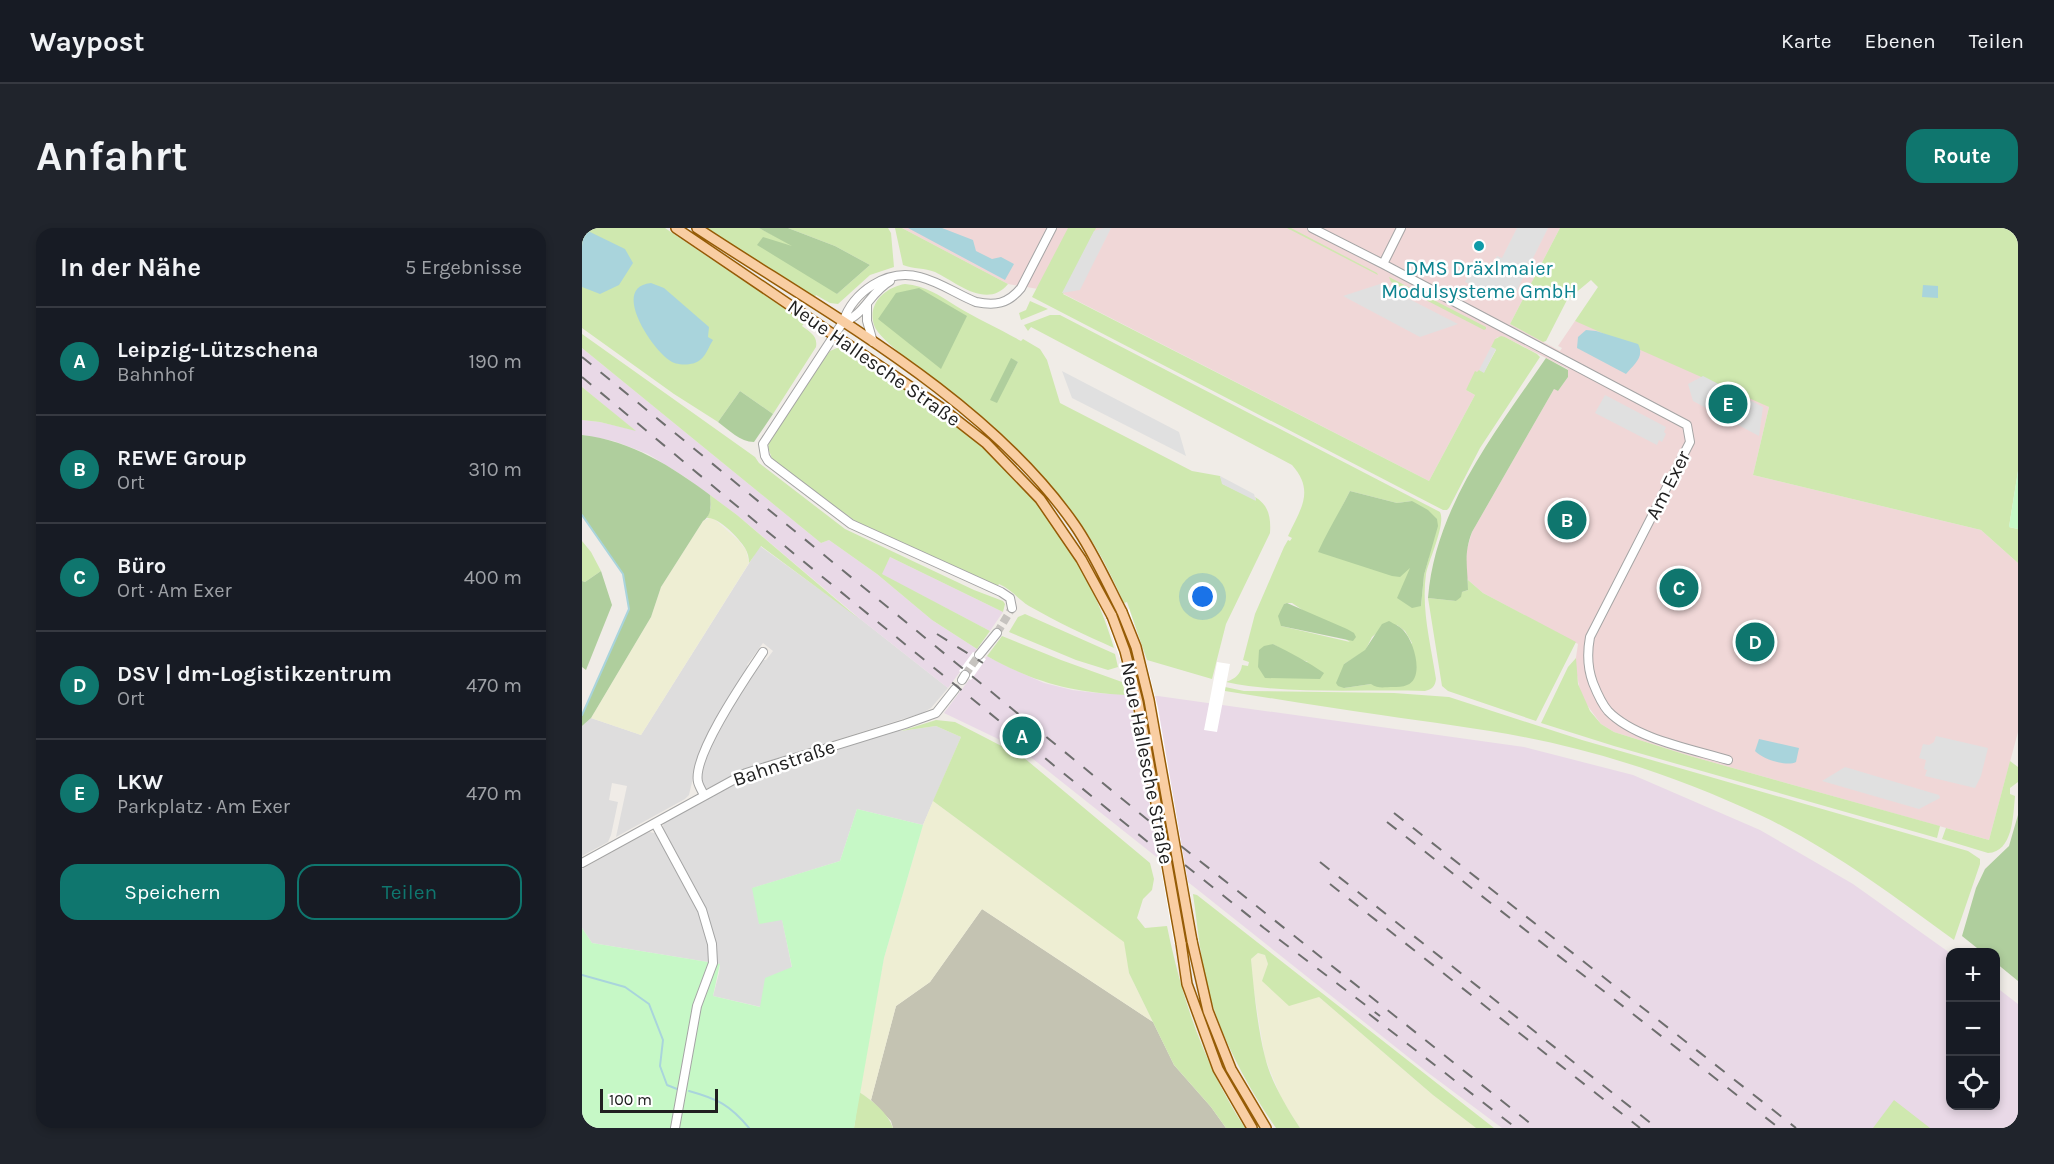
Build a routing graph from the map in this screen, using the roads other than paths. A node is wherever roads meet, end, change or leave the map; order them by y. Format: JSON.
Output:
{"nodes":[{"id":1,"x":676,"y":228,"type":"edge"},
{"id":2,"x":697,"y":228,"type":"edge"},
{"id":3,"x":1052,"y":228,"type":"edge"},
{"id":4,"x":1312,"y":228,"type":"edge"},
{"id":5,"x":1401,"y":228,"type":"edge"},
{"id":6,"x":1383,"y":264,"type":"junction"},
{"id":7,"x":897,"y":276,"type":"junction"},
{"id":8,"x":867,"y":303,"type":"junction"},
{"id":9,"x":843,"y":322,"type":"junction"},
{"id":10,"x":834,"y":335,"type":"junction"},
{"id":11,"x":874,"y":343,"type":"junction"},
{"id":12,"x":1012,"y":608,"type":"dead end"},
{"id":13,"x":997,"y":633,"type":"tunnel mouth"},
{"id":14,"x":763,"y":651,"type":"dead end"},
{"id":15,"x":979,"y":656,"type":"tunnel mouth"},
{"id":16,"x":955,"y":689,"type":"dead end"},
{"id":17,"x":1728,"y":760,"type":"dead end"},
{"id":18,"x":704,"y":795,"type":"junction"},
{"id":19,"x":655,"y":823,"type":"junction"},
{"id":20,"x":582,"y":863,"type":"edge"},
{"id":21,"x":675,"y":1128,"type":"edge"},
{"id":22,"x":1252,"y":1128,"type":"edge"},
{"id":23,"x":1266,"y":1128,"type":"edge"}],
"edges":[{"from":1,"to":10,"type":"main road","name":"Neue Hallesche Straße"},
{"from":2,"to":9,"type":"main road","name":"Neue Hallesche Straße"},
{"from":3,"to":7,"type":"street"},
{"from":4,"to":6,"type":"street","name":"Am Exer"},
{"from":5,"to":6,"type":"street"},
{"from":6,"to":17,"type":"street","name":"Am Exer"},
{"from":7,"to":8,"type":"street"},
{"from":7,"to":9,"type":"street"},
{"from":8,"to":9,"type":"street"},
{"from":8,"to":11,"type":"street"},
{"from":9,"to":10,"type":"street"},
{"from":9,"to":11,"type":"main road","name":"Neue Hallesche Straße"},
{"from":10,"to":12,"type":"street"},
{"from":10,"to":22,"type":"main road","name":"Neue Hallesche Straße","bridge":true},
{"from":11,"to":23,"type":"main road","name":"Neue Hallesche Straße","bridge":true},
{"from":13,"to":15,"type":"street"},
{"from":14,"to":18,"type":"street"},
{"from":16,"to":18,"type":"street","name":"Bahnstraße"},
{"from":18,"to":19,"type":"street","name":"Bahnstraße"},
{"from":19,"to":20,"type":"street","name":"Bahnstraße"},
{"from":19,"to":21,"type":"street"}]}
